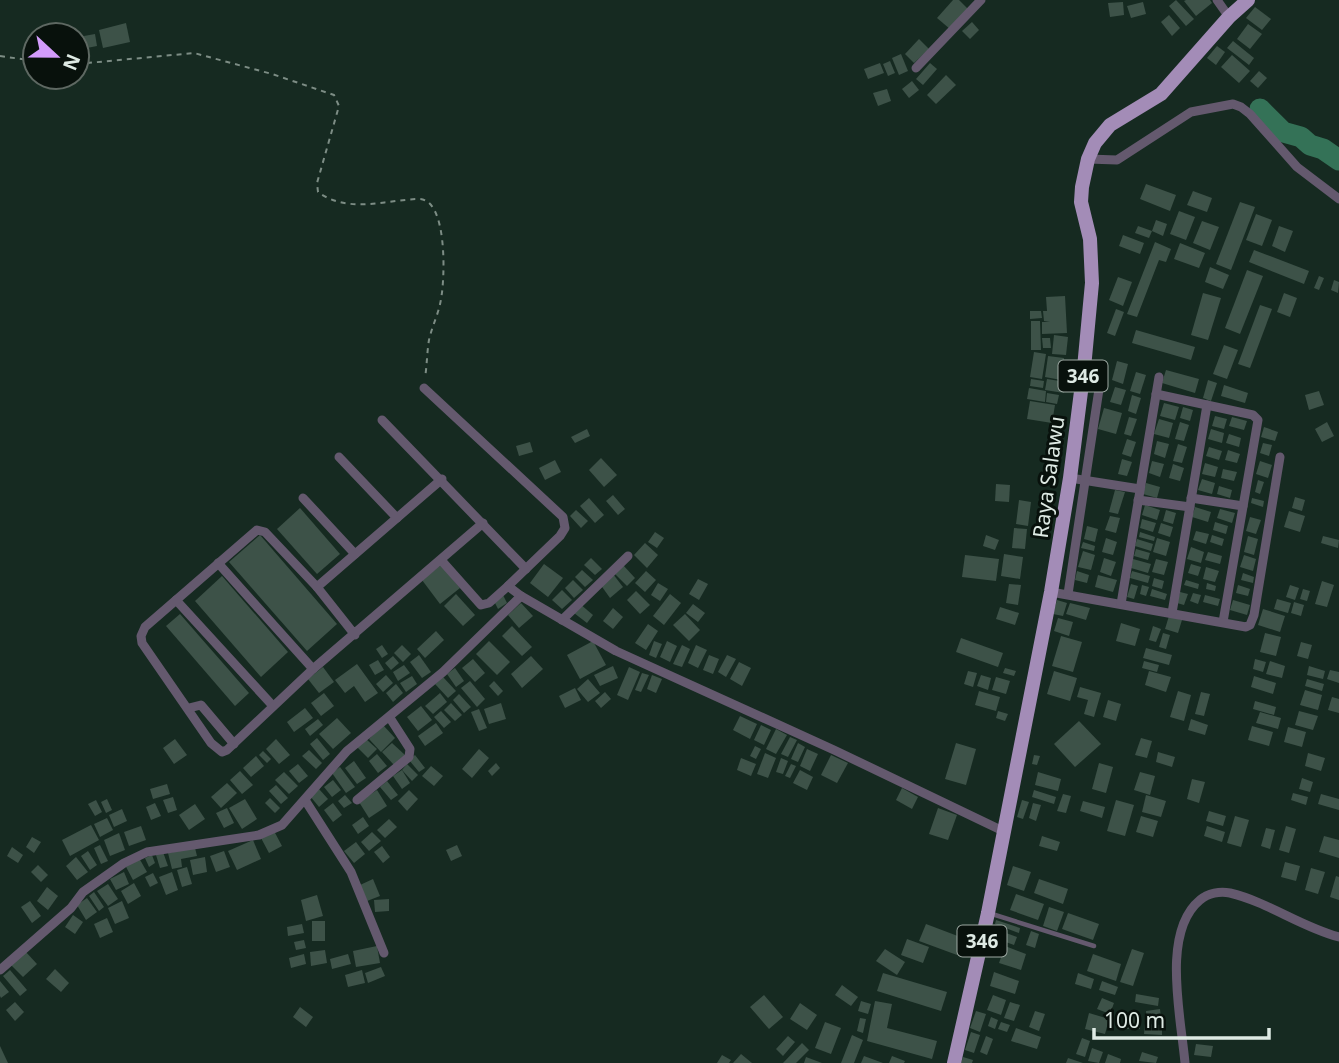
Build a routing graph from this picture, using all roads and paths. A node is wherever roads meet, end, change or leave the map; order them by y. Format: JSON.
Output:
{"nodes":[{"id":1,"x":981,"y":0,"type":"edge"},
{"id":2,"x":1217,"y":0,"type":"edge"},
{"id":3,"x":1248,"y":0,"type":"edge"},
{"id":4,"x":1229,"y":17,"type":"junction"},
{"id":5,"x":0,"y":56,"type":"edge"},
{"id":6,"x":21,"y":59,"type":"edge"},
{"id":7,"x":91,"y":63,"type":"edge"},
{"id":8,"x":916,"y":68,"type":"dead end"},
{"id":9,"x":1088,"y":159,"type":"junction"},
{"id":10,"x":1339,"y":198,"type":"edge"},
{"id":11,"x":1084,"y":368,"type":"junction"},
{"id":12,"x":1159,"y":377,"type":"dead end"},
{"id":13,"x":424,"y":388,"type":"joint"},
{"id":14,"x":1156,"y":394,"type":"junction"},
{"id":15,"x":1207,"y":405,"type":"junction"},
{"id":16,"x":382,"y":420,"type":"dead end"},
{"id":17,"x":339,"y":457,"type":"dead end"},
{"id":18,"x":1280,"y":457,"type":"dead end"},
{"id":19,"x":1070,"y":478,"type":"junction"},
{"id":20,"x":442,"y":479,"type":"junction"},
{"id":21,"x":1086,"y":479,"type":"junction"},
{"id":22,"x":1139,"y":494,"type":"junction"},
{"id":23,"x":303,"y":498,"type":"dead end"},
{"id":24,"x":1191,"y":503,"type":"junction"},
{"id":25,"x":1243,"y":506,"type":"junction"},
{"id":26,"x":397,"y":518,"type":"junction"},
{"id":27,"x":483,"y":523,"type":"junction"},
{"id":28,"x":355,"y":554,"type":"junction"},
{"id":29,"x":628,"y":556,"type":"dead end"},
{"id":30,"x":441,"y":559,"type":"junction"},
{"id":31,"x":218,"y":563,"type":"junction"},
{"id":32,"x":526,"y":569,"type":"junction"},
{"id":33,"x":508,"y":586,"type":"junction"},
{"id":34,"x":317,"y":587,"type":"junction"},
{"id":35,"x":1051,"y":592,"type":"junction"},
{"id":36,"x":1068,"y":594,"type":"junction"},
{"id":37,"x":521,"y":596,"type":"junction"},
{"id":38,"x":176,"y":600,"type":"junction"},
{"id":39,"x":1121,"y":604,"type":"junction"},
{"id":40,"x":1172,"y":613,"type":"junction"},
{"id":41,"x":562,"y":620,"type":"junction"},
{"id":42,"x":1223,"y":622,"type":"junction"},
{"id":43,"x":355,"y":635,"type":"junction"},
{"id":44,"x":313,"y":669,"type":"junction"},
{"id":45,"x":273,"y":706,"type":"junction"},
{"id":46,"x":189,"y":708,"type":"junction"},
{"id":47,"x":390,"y":718,"type":"junction"},
{"id":48,"x":234,"y":744,"type":"junction"},
{"id":49,"x":305,"y":800,"type":"junction"},
{"id":50,"x":357,"y":800,"type":"dead end"},
{"id":51,"x":1005,"y":824,"type":"junction"},
{"id":52,"x":988,"y":913,"type":"junction"},
{"id":53,"x":1339,"y":937,"type":"edge"},
{"id":54,"x":1094,"y":946,"type":"dead end"},
{"id":55,"x":384,"y":953,"type":"dead end"},
{"id":56,"x":0,"y":970,"type":"edge"},
{"id":57,"x":954,"y":1063,"type":"edge"},
{"id":58,"x":1185,"y":1063,"type":"edge"}],
"edges":[{"from":1,"to":8,"type":"street"},
{"from":2,"to":4,"type":"street"},
{"from":3,"to":4,"type":"main road","name":"Raya Salawu","number":"346"},
{"from":4,"to":9,"type":"main road","name":"Raya Salawu","number":"346"},
{"from":5,"to":6,"type":"path"},
{"from":7,"to":13,"type":"path"},
{"from":9,"to":10,"type":"street"},
{"from":9,"to":11,"type":"main road","name":"Raya Salawu","number":"346"},
{"from":11,"to":19,"type":"main road","name":"Raya Salawu","number":"346"},
{"from":11,"to":21,"type":"street"},
{"from":12,"to":14,"type":"street"},
{"from":13,"to":32,"type":"street"},
{"from":14,"to":15,"type":"street"},
{"from":14,"to":22,"type":"street"},
{"from":15,"to":24,"type":"street"},
{"from":15,"to":25,"type":"street"},
{"from":16,"to":20,"type":"street"},
{"from":17,"to":26,"type":"street"},
{"from":18,"to":42,"type":"street"},
{"from":19,"to":21,"type":"street"},
{"from":19,"to":35,"type":"main road","name":"Raya Salawu","number":"346"},
{"from":20,"to":26,"type":"street"},
{"from":20,"to":27,"type":"street"},
{"from":21,"to":22,"type":"street"},
{"from":21,"to":36,"type":"street"},
{"from":22,"to":24,"type":"street"},
{"from":22,"to":39,"type":"street"},
{"from":23,"to":28,"type":"street"},
{"from":24,"to":25,"type":"street"},
{"from":24,"to":40,"type":"street"},
{"from":25,"to":42,"type":"street"},
{"from":26,"to":28,"type":"street"},
{"from":27,"to":30,"type":"street"},
{"from":27,"to":32,"type":"street"},
{"from":28,"to":34,"type":"street"},
{"from":29,"to":41,"type":"street"},
{"from":30,"to":33,"type":"street"},
{"from":30,"to":43,"type":"street"},
{"from":31,"to":34,"type":"street"},
{"from":31,"to":38,"type":"street"},
{"from":31,"to":44,"type":"street"},
{"from":32,"to":33,"type":"street"},
{"from":33,"to":37,"type":"street"},
{"from":34,"to":43,"type":"street"},
{"from":35,"to":36,"type":"street"},
{"from":35,"to":51,"type":"main road","name":"Raya Salawu","number":"346"},
{"from":36,"to":39,"type":"street"},
{"from":37,"to":41,"type":"street"},
{"from":37,"to":47,"type":"street"},
{"from":38,"to":45,"type":"street"},
{"from":38,"to":46,"type":"street"},
{"from":39,"to":40,"type":"street"},
{"from":40,"to":42,"type":"street"},
{"from":41,"to":51,"type":"street"},
{"from":43,"to":44,"type":"street"},
{"from":44,"to":45,"type":"street"},
{"from":45,"to":48,"type":"street"},
{"from":46,"to":48,"type":"street"},
{"from":46,"to":48,"type":"street"},
{"from":47,"to":49,"type":"street"},
{"from":47,"to":50,"type":"street"},
{"from":49,"to":55,"type":"street"},
{"from":49,"to":56,"type":"street"},
{"from":51,"to":52,"type":"main road","number":"346"},
{"from":52,"to":54,"type":"lane"},
{"from":52,"to":57,"type":"main road","number":"346"},
{"from":53,"to":58,"type":"street"}]}
